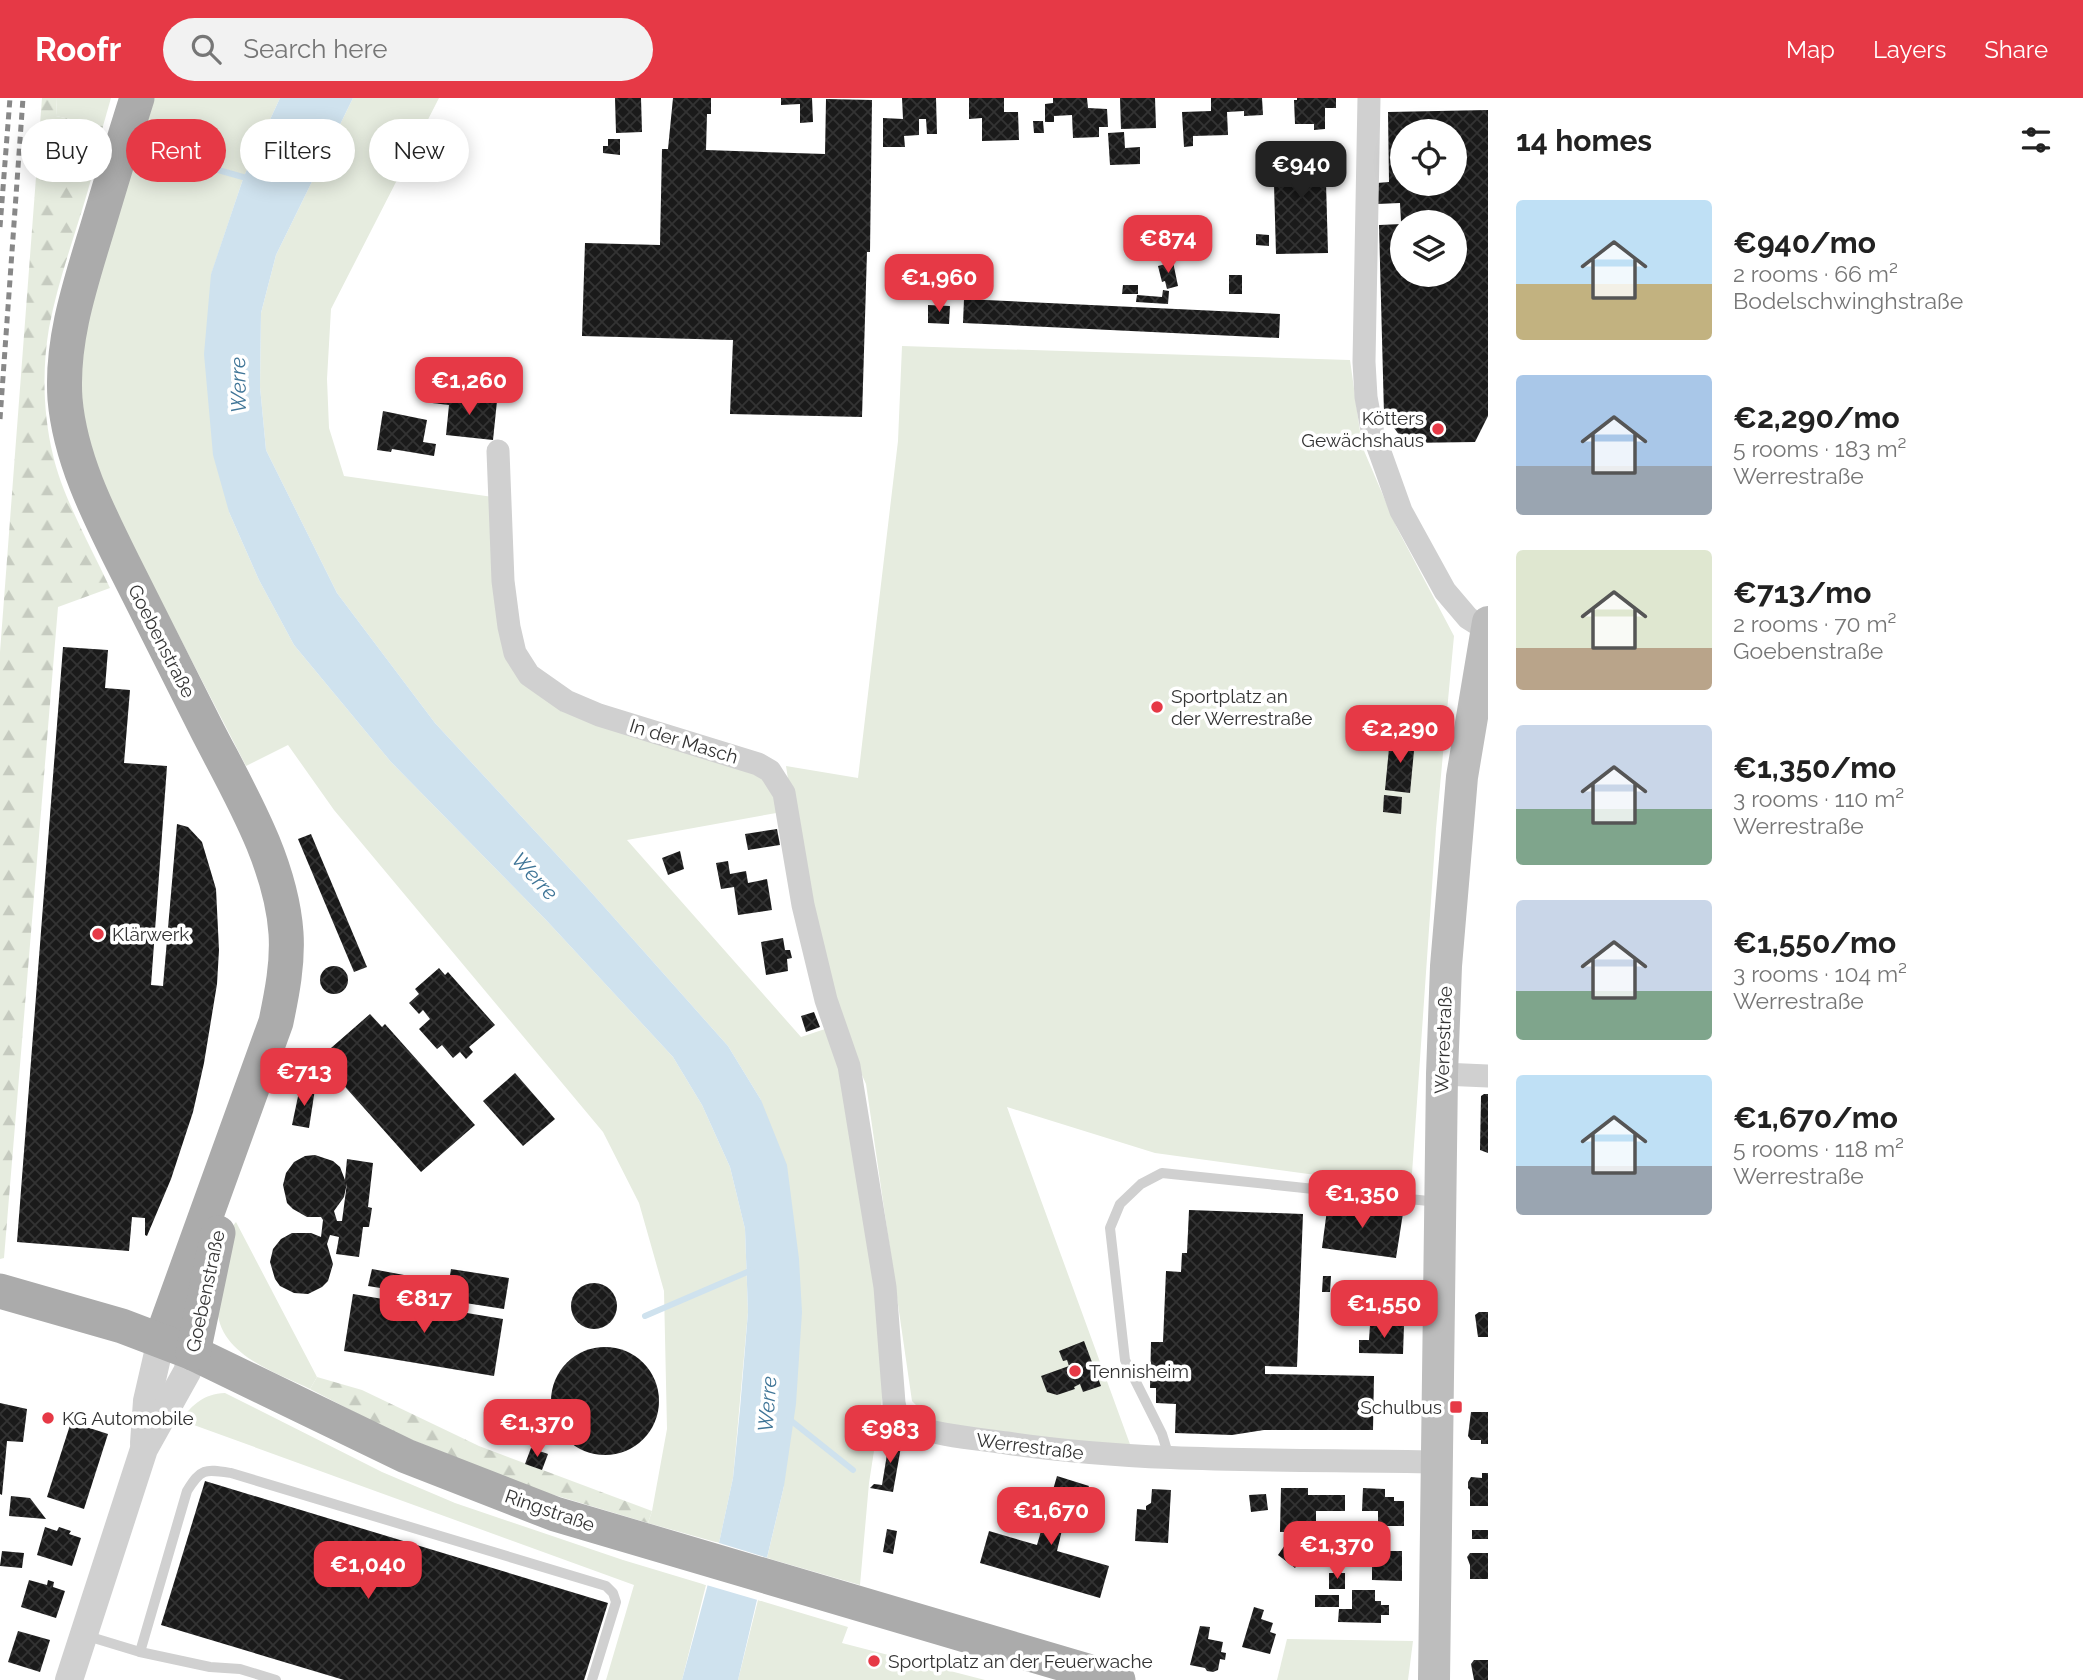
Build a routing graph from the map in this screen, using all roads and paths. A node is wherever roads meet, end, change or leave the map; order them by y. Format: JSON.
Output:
{"nodes":[{"id":1,"x":137,"y":98,"type":"edge"},
{"id":2,"x":1369,"y":98,"type":"edge"},
{"id":3,"x":498,"y":451,"type":"dead end"},
{"id":4,"x":1487,"y":626,"type":"edge"},
{"id":5,"x":849,"y":1066,"type":"joint"},
{"id":6,"x":1442,"y":1074,"type":"junction"},
{"id":7,"x":1488,"y":1076,"type":"edge"},
{"id":8,"x":241,"y":1124,"type":"junction"},
{"id":9,"x":1440,"y":1203,"type":"junction"},
{"id":10,"x":0,"y":1291,"type":"edge"},
{"id":11,"x":161,"y":1340,"type":"junction"},
{"id":12,"x":193,"y":1353,"type":"junction"},
{"id":13,"x":144,"y":1449,"type":"junction"},
{"id":14,"x":1170,"y":1457,"type":"junction"},
{"id":15,"x":1437,"y":1462,"type":"junction"},
{"id":16,"x":84,"y":1635,"type":"junction"},
{"id":17,"x":140,"y":1652,"type":"junction"},
{"id":18,"x":69,"y":1680,"type":"edge"},
{"id":19,"x":276,"y":1680,"type":"edge"},
{"id":20,"x":593,"y":1680,"type":"edge"},
{"id":21,"x":1118,"y":1680,"type":"edge"},
{"id":22,"x":1434,"y":1680,"type":"edge"}],
"edges":[{"from":1,"to":8,"type":"main road","name":"Goebenstraße"},
{"from":2,"to":4,"type":"street"},
{"from":3,"to":5,"type":"street","name":"In der Masch"},
{"from":4,"to":6,"type":"main road","name":"Werrestraße"},
{"from":5,"to":14,"type":"street","name":"Werrestraße"},
{"from":6,"to":7,"type":"street"},
{"from":6,"to":9,"type":"main road","name":"Werrestraße"},
{"from":8,"to":11,"type":"main road","name":"Goebenstraße"},
{"from":8,"to":12,"type":"main road","name":"Goebenstraße"},
{"from":9,"to":14,"type":"lane"},
{"from":9,"to":15,"type":"main road","name":"Werrestraße"},
{"from":10,"to":11,"type":"main road","name":"Ringstraße"},
{"from":11,"to":12,"type":"main road","name":"Ringstraße"},
{"from":11,"to":13,"type":"street","name":"Goebenstraße"},
{"from":12,"to":13,"type":"street","name":"Goebenstraße"},
{"from":12,"to":21,"type":"main road","name":"Ringstraße"},
{"from":13,"to":16,"type":"street","name":"Goebenstraße"},
{"from":14,"to":15,"type":"street","name":"Werrestraße"},
{"from":15,"to":22,"type":"main road","name":"Werrestraße"},
{"from":16,"to":17,"type":"lane"},
{"from":16,"to":18,"type":"street","name":"Goebenstraße"},
{"from":17,"to":19,"type":"lane"},
{"from":17,"to":20,"type":"lane"}]}
